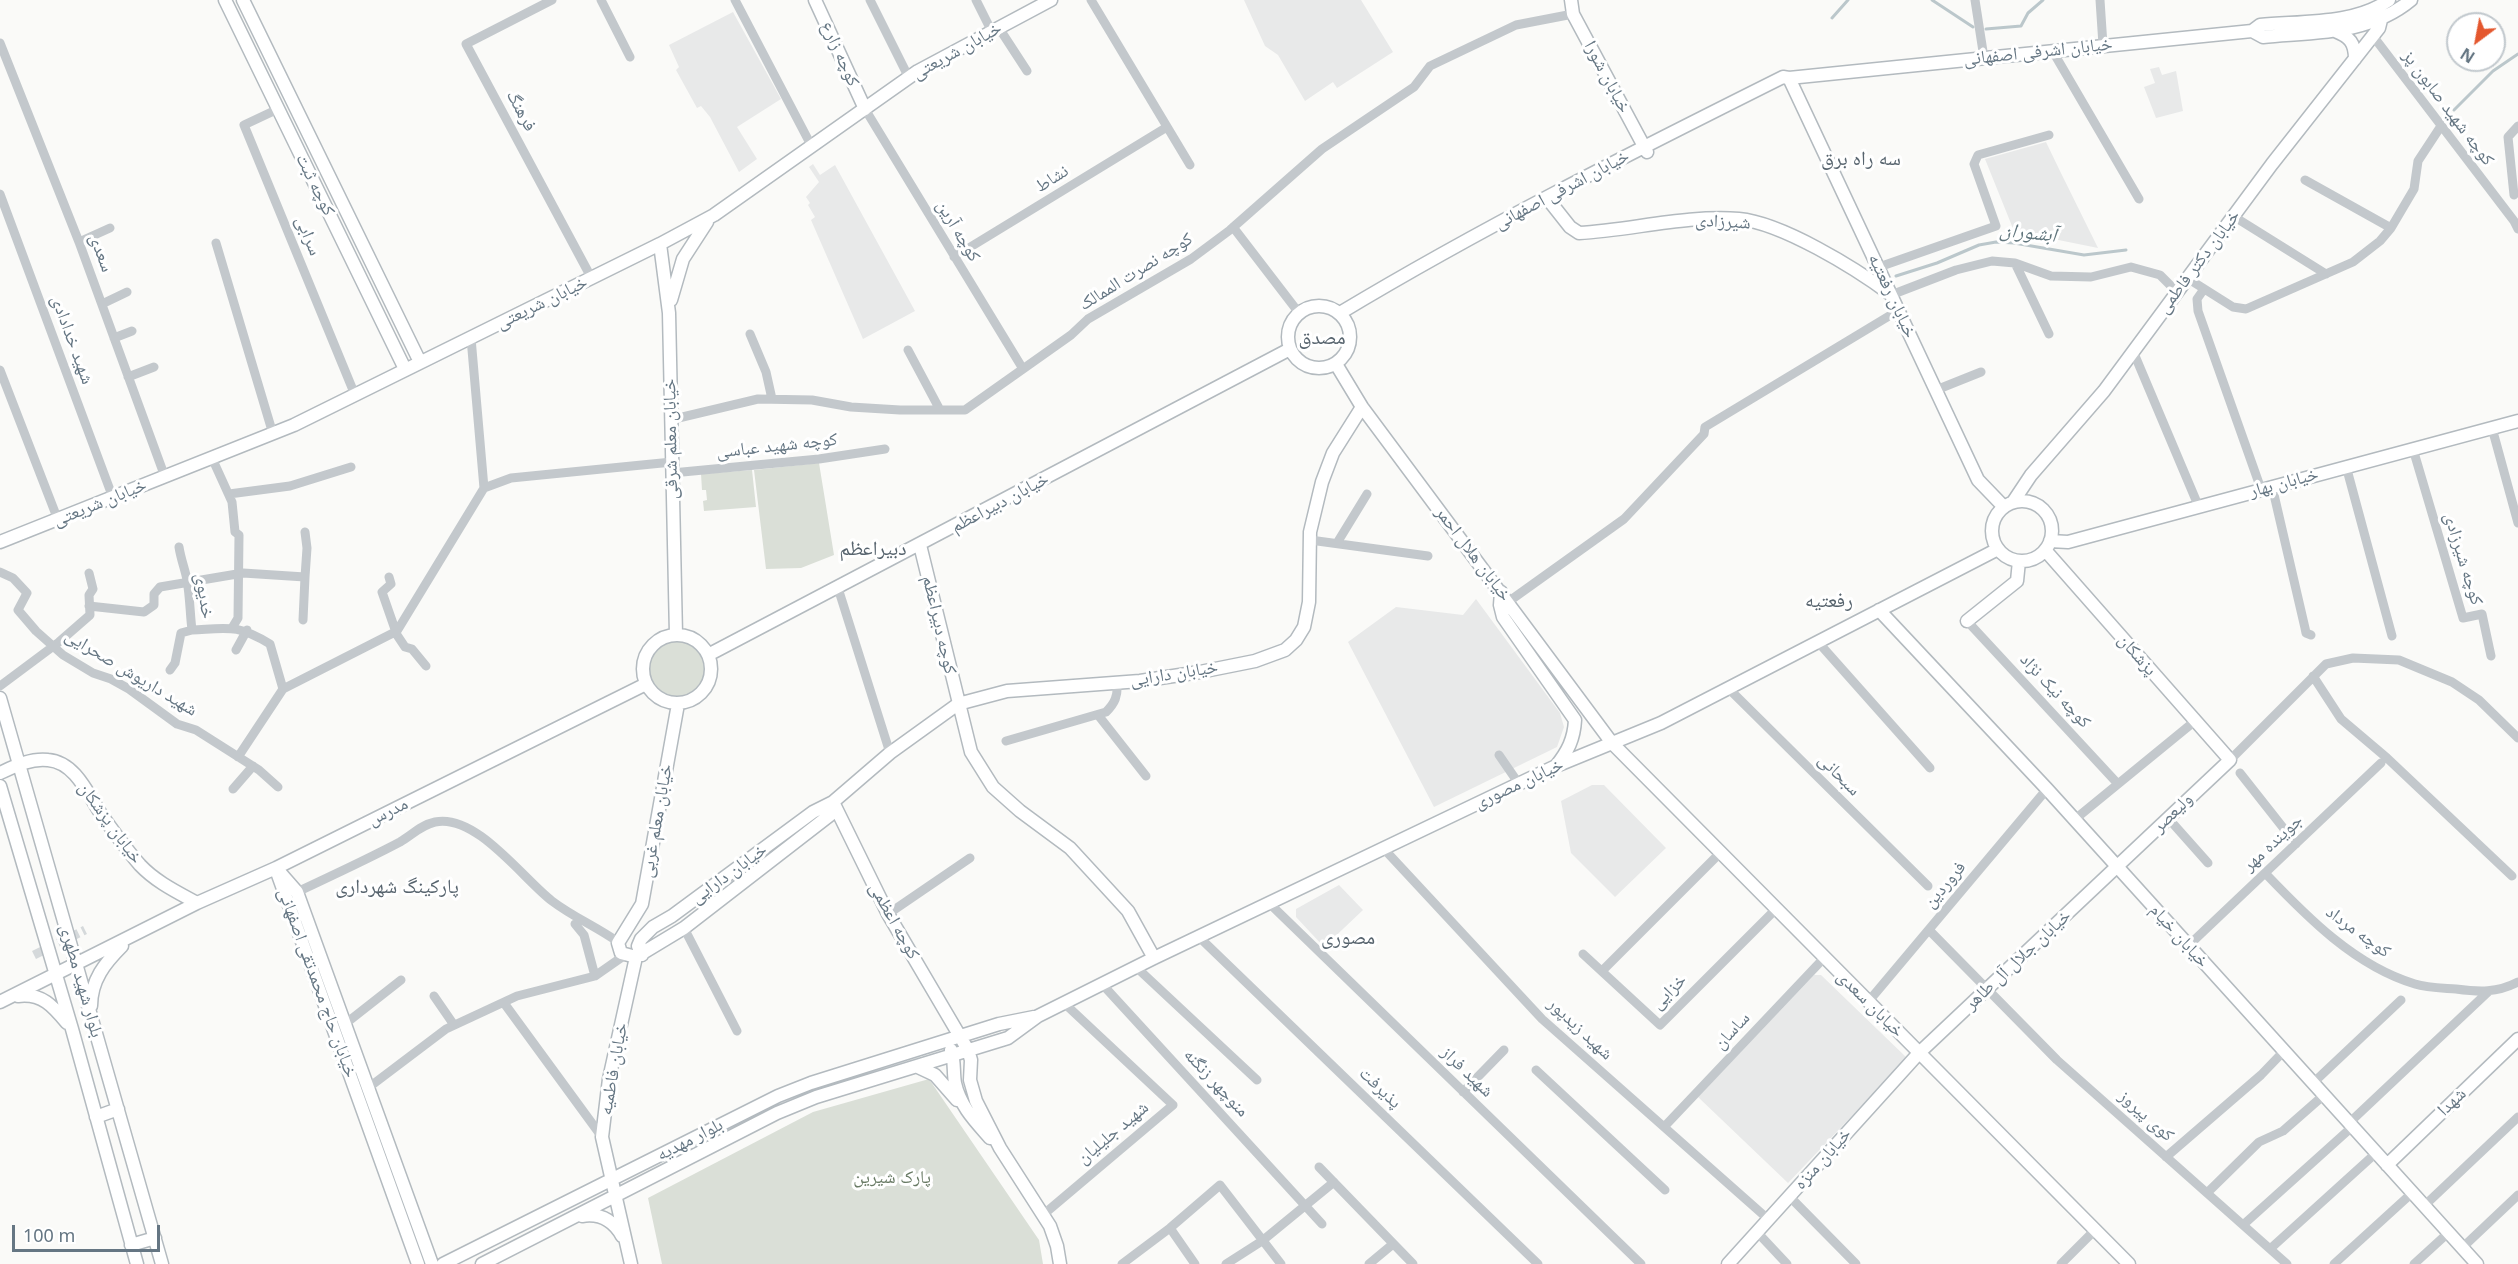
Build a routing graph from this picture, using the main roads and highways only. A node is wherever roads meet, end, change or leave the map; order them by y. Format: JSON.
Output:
{"nodes":[{"id":1,"x":225,"y":0,"type":"edge"},
{"id":2,"x":243,"y":0,"type":"edge"},
{"id":3,"x":815,"y":0,"type":"edge"},
{"id":4,"x":1051,"y":0,"type":"edge"},
{"id":5,"x":1571,"y":0,"type":"edge"},
{"id":6,"x":2411,"y":0,"type":"edge"},
{"id":7,"x":2387,"y":1,"type":"edge"},
{"id":8,"x":2381,"y":20,"type":"junction"},
{"id":9,"x":2252,"y":31,"type":"junction"},
{"id":10,"x":2334,"y":31,"type":"junction"},
{"id":11,"x":2355,"y":59,"type":"junction"},
{"id":12,"x":1789,"y":78,"type":"junction"},
{"id":13,"x":865,"y":109,"type":"junction"},
{"id":14,"x":1646,"y":149,"type":"junction"},
{"id":15,"x":320,"y":156,"type":"junction"},
{"id":16,"x":305,"y":164,"type":"junction"},
{"id":17,"x":1551,"y":203,"type":"junction"},
{"id":18,"x":714,"y":215,"type":"junction"},
{"id":19,"x":660,"y":244,"type":"junction"},
{"id":20,"x":1891,"y":295,"type":"junction"},
{"id":21,"x":393,"y":309,"type":"junction"},
{"id":22,"x":669,"y":313,"type":"junction"},
{"id":23,"x":377,"y":316,"type":"junction"},
{"id":24,"x":1342,"y":316,"type":"junction"},
{"id":25,"x":1290,"y":349,"type":"junction"},
{"id":26,"x":420,"y":362,"type":"junction"},
{"id":27,"x":1336,"y":364,"type":"junction"},
{"id":28,"x":405,"y":369,"type":"junction"},
{"id":29,"x":1362,"y":407,"type":"junction"},
{"id":30,"x":2518,"y":421,"type":"edge"},
{"id":31,"x":2009,"y":504,"type":"junction"},
{"id":32,"x":0,"y":542,"type":"edge"},
{"id":33,"x":920,"y":545,"type":"junction"},
{"id":34,"x":2047,"y":545,"type":"junction"},
{"id":35,"x":1998,"y":549,"type":"junction"},
{"id":36,"x":2019,"y":561,"type":"junction"},
{"id":37,"x":1505,"y":597,"type":"junction"},
{"id":38,"x":1879,"y":610,"type":"junction"},
{"id":39,"x":1967,"y":621,"type":"road end"},
{"id":40,"x":676,"y":635,"type":"junction"},
{"id":41,"x":708,"y":655,"type":"junction"},
{"id":42,"x":646,"y":684,"type":"junction"},
{"id":43,"x":0,"y":698,"type":"edge"},
{"id":44,"x":678,"y":704,"type":"junction"},
{"id":45,"x":958,"y":704,"type":"junction"},
{"id":46,"x":1612,"y":743,"type":"junction"},
{"id":47,"x":2230,"y":759,"type":"joint"},
{"id":48,"x":18,"y":764,"type":"junction"},
{"id":49,"x":1556,"y":766,"type":"junction"},
{"id":50,"x":0,"y":773,"type":"edge"},
{"id":51,"x":0,"y":786,"type":"edge"},
{"id":52,"x":833,"y":802,"type":"junction"},
{"id":53,"x":2117,"y":867,"type":"junction"},
{"id":54,"x":276,"y":868,"type":"junction"},
{"id":55,"x":197,"y":903,"type":"junction"},
{"id":56,"x":664,"y":920,"type":"junction"},
{"id":57,"x":679,"y":931,"type":"junction"},
{"id":58,"x":129,"y":939,"type":"junction"},
{"id":59,"x":634,"y":956,"type":"junction"},
{"id":60,"x":1154,"y":958,"type":"junction"},
{"id":61,"x":77,"y":964,"type":"junction"},
{"id":62,"x":55,"y":975,"type":"junction"},
{"id":63,"x":5,"y":999,"type":"edge"},
{"id":64,"x":92,"y":1016,"type":"junction"},
{"id":65,"x":1038,"y":1016,"type":"junction"},
{"id":66,"x":72,"y":1029,"type":"junction"},
{"id":67,"x":960,"y":1036,"type":"junction"},
{"id":68,"x":2518,"y":1039,"type":"edge"},
{"id":69,"x":947,"y":1041,"type":"junction"},
{"id":70,"x":968,"y":1050,"type":"junction"},
{"id":71,"x":1919,"y":1053,"type":"junction"},
{"id":72,"x":953,"y":1055,"type":"junction"},
{"id":73,"x":918,"y":1067,"type":"junction"},
{"id":74,"x":811,"y":1083,"type":"junction"},
{"id":75,"x":816,"y":1097,"type":"junction"},
{"id":76,"x":118,"y":1109,"type":"junction"},
{"id":77,"x":96,"y":1117,"type":"junction"},
{"id":78,"x":971,"y":1118,"type":"junction"},
{"id":79,"x":1000,"y":1148,"type":"junction"},
{"id":80,"x":2387,"y":1165,"type":"junction"},
{"id":81,"x":609,"y":1179,"type":"junction"},
{"id":82,"x":616,"y":1195,"type":"junction"},
{"id":83,"x":578,"y":1216,"type":"junction"},
{"id":84,"x":155,"y":1238,"type":"junction"},
{"id":85,"x":626,"y":1244,"type":"junction"},
{"id":86,"x":131,"y":1245,"type":"junction"},
{"id":87,"x":424,"y":1262,"type":"edge"},
{"id":88,"x":137,"y":1264,"type":"edge"},
{"id":89,"x":162,"y":1264,"type":"edge"},
{"id":90,"x":442,"y":1264,"type":"edge"},
{"id":91,"x":483,"y":1264,"type":"edge"},
{"id":92,"x":631,"y":1264,"type":"edge"},
{"id":93,"x":1060,"y":1264,"type":"edge"},
{"id":94,"x":1728,"y":1264,"type":"edge"},
{"id":95,"x":2129,"y":1264,"type":"edge"},
{"id":96,"x":2476,"y":1264,"type":"edge"}],
"edges":[{"from":1,"to":16,"type":"main road","name":"کوچه ثبت"},
{"from":2,"to":15,"type":"main road","name":"کوچه ثبت"},
{"from":3,"to":13,"type":"main road","name":"کوچه زارع"},
{"from":4,"to":13,"type":"main road","name":"خیابان شریعتی"},
{"from":5,"to":14,"type":"main road","name":"خیابان شورا"},
{"from":6,"to":8,"type":"main road","name":"خیابان اشرفی اصفهانی"},
{"from":7,"to":9,"type":"main road","name":"خیابان اشرفی اصفهانی"},
{"from":8,"to":10,"type":"main road","name":"خیابان اشرفی اصفهانی"},
{"from":8,"to":11,"type":"main road","name":"خیابان دکتر فاطمی"},
{"from":9,"to":10,"type":"main road","name":"خیابان اشرفی اصفهانی"},
{"from":9,"to":12,"type":"main road","name":"خیابان اشرفی اصفهانی"},
{"from":10,"to":11,"type":"main road"},
{"from":11,"to":31,"type":"main road","name":"خیابان دکتر فاطمی"},
{"from":12,"to":14,"type":"main road","name":"خیابان اشرفی اصفهانی"},
{"from":12,"to":20,"type":"main road","name":"خیابان رفعتیه"},
{"from":13,"to":18,"type":"main road","name":"خیابان شریعتی"},
{"from":14,"to":17,"type":"main road","name":"خیابان اشرفی اصفهانی"},
{"from":14,"to":24,"type":"main road","name":"خیابان اشرفی اصفهانی"},
{"from":15,"to":16,"type":"main road"},
{"from":15,"to":21,"type":"main road","name":"کوچه ثبت"},
{"from":16,"to":23,"type":"main road","name":"کوچه ثبت"},
{"from":17,"to":20,"type":"main road","name":"شیرزادی"},
{"from":17,"to":24,"type":"main road","name":"خیابان اشرفی اصفهانی"},
{"from":18,"to":19,"type":"main road","name":"خیابان شریعتی"},
{"from":18,"to":22,"type":"main road"},
{"from":19,"to":22,"type":"main road","name":"خیابان معلم شرقی"},
{"from":19,"to":26,"type":"main road","name":"خیابان شریعتی"},
{"from":20,"to":31,"type":"main road","name":"خیابان رفعتیه"},
{"from":21,"to":23,"type":"main road"},
{"from":21,"to":26,"type":"main road","name":"کوچه ثبت"},
{"from":22,"to":40,"type":"main road","name":"خیابان معلم شرقی"},
{"from":23,"to":28,"type":"main road","name":"کوچه ثبت"},
{"from":24,"to":25,"type":"main road"},
{"from":24,"to":27,"type":"main road"},
{"from":25,"to":27,"type":"main road"},
{"from":25,"to":33,"type":"main road","name":"خیابان دبیراعظم"},
{"from":26,"to":28,"type":"main road","name":"خیابان شریعتی"},
{"from":27,"to":29,"type":"main road","name":"خیابان هلال احمر"},
{"from":28,"to":32,"type":"main road","name":"خیابان شریعتی"},
{"from":29,"to":37,"type":"main road","name":"خیابان هلال احمر"},
{"from":29,"to":45,"type":"main road","name":"خیابان دارایی"},
{"from":30,"to":34,"type":"main road","name":"خیابان بهار"},
{"from":31,"to":34,"type":"main road"},
{"from":31,"to":35,"type":"main road"},
{"from":33,"to":41,"type":"main road","name":"خیابان دبیراعظم"},
{"from":33,"to":45,"type":"main road","name":"کوچه دبیراعظم"},
{"from":34,"to":36,"type":"main road"},
{"from":34,"to":47,"type":"main road","name":"پزشکان"},
{"from":35,"to":36,"type":"main road"},
{"from":35,"to":38,"type":"main road","name":"خیابان مصوری"},
{"from":36,"to":39,"type":"main road"},
{"from":37,"to":46,"type":"main road","name":"خیابان هلال احمر"},
{"from":37,"to":49,"type":"main road"},
{"from":38,"to":46,"type":"main road","name":"خیابان مصوری"},
{"from":38,"to":53,"type":"main road","name":"خیابان خیام"},
{"from":40,"to":41,"type":"main road"},
{"from":40,"to":42,"type":"main road"},
{"from":41,"to":44,"type":"main road"},
{"from":42,"to":44,"type":"main road"},
{"from":42,"to":54,"type":"main road","name":"مدرس"},
{"from":43,"to":48,"type":"main road","name":"بلوار شهید مطهری"},
{"from":44,"to":59,"type":"main road","name":"خیابان معلم غربی"},
{"from":45,"to":52,"type":"main road","name":"خیابان دارایی"},
{"from":45,"to":60,"type":"main road","name":"کوچه دبیراعظم"},
{"from":46,"to":49,"type":"main road","name":"خیابان مصوری"},
{"from":46,"to":71,"type":"main road","name":"خیابان سعدی"},
{"from":47,"to":53,"type":"main road","name":"ولیعصر"},
{"from":48,"to":50,"type":"main road","name":"خیابان پزشکان"},
{"from":48,"to":55,"type":"main road","name":"خیابان پزشکان"},
{"from":48,"to":61,"type":"main road","name":"بلوار شهید مطهری"},
{"from":49,"to":60,"type":"main road","name":"خیابان مصوری"},
{"from":51,"to":62,"type":"main road","name":"بلوار شهید مطهری"},
{"from":52,"to":56,"type":"main road","name":"خیابان دارایی"},
{"from":52,"to":57,"type":"main road","name":"خیابان دارایی"},
{"from":52,"to":67,"type":"main road","name":"کوچه اعظمی"},
{"from":53,"to":71,"type":"main road","name":"خیابان جلال آل طاهر"},
{"from":53,"to":80,"type":"main road","name":"خیابان خیام"},
{"from":54,"to":55,"type":"main road","name":"مدرس"},
{"from":54,"to":87,"type":"main road","name":"خیابان حاج محمدتقی اصفهانی"},
{"from":54,"to":87,"type":"main road","name":"خیابان حاج محمدتقی اصفهانی"},
{"from":55,"to":58,"type":"main road","name":"مدرس"},
{"from":56,"to":57,"type":"main road"},
{"from":56,"to":59,"type":"main road","name":"خیابان دارایی"},
{"from":57,"to":59,"type":"main road","name":"خیابان دارایی"},
{"from":58,"to":61,"type":"main road","name":"مدرس"},
{"from":58,"to":64,"type":"main road"},
{"from":59,"to":81,"type":"main road","name":"خیابان فاطمیه"},
{"from":60,"to":65,"type":"main road","name":"خیابان مصوری"},
{"from":61,"to":62,"type":"main road","name":"مدرس"},
{"from":61,"to":64,"type":"main road","name":"بلوار شهید مطهری"},
{"from":62,"to":63,"type":"main road","name":"مدرس"},
{"from":62,"to":66,"type":"main road","name":"بلوار شهید مطهری"},
{"from":63,"to":66,"type":"main road"},
{"from":64,"to":76,"type":"main road","name":"بلوار شهید مطهری"},
{"from":65,"to":67,"type":"main road","name":"خیابان مصوری"},
{"from":65,"to":70,"type":"main road","name":"خیابان مصوری"},
{"from":66,"to":77,"type":"main road","name":"بلوار شهید مطهری"},
{"from":67,"to":69,"type":"main road","name":"خیابان مصوری"},
{"from":67,"to":70,"type":"main road","name":"کوچه اعظمی"},
{"from":68,"to":80,"type":"main road","name":"شهدا"},
{"from":69,"to":72,"type":"main road"},
{"from":69,"to":74,"type":"main road","name":"بلوار مهدیه"},
{"from":70,"to":72,"type":"main road","name":"خیابان مصوری"},
{"from":70,"to":79,"type":"main road"},
{"from":71,"to":94,"type":"main road","name":"خیابان منزه"},
{"from":71,"to":95,"type":"main road","name":"خیابان سعدی"},
{"from":72,"to":73,"type":"main road","name":"بلوار مهدیه"},
{"from":72,"to":78,"type":"main road"},
{"from":73,"to":75,"type":"main road","name":"بلوار مهدیه"},
{"from":73,"to":78,"type":"main road"},
{"from":74,"to":75,"type":"main road"},
{"from":74,"to":81,"type":"main road","name":"بلوار مهدیه"},
{"from":75,"to":82,"type":"main road","name":"بلوار مهدیه"},
{"from":76,"to":77,"type":"main road"},
{"from":76,"to":84,"type":"main road","name":"بلوار شهید مطهری"},
{"from":77,"to":86,"type":"main road","name":"بلوار شهید مطهری"},
{"from":78,"to":79,"type":"main road"},
{"from":79,"to":93,"type":"main road"},
{"from":80,"to":96,"type":"main road","name":"خیابان خیام"},
{"from":81,"to":82,"type":"main road","name":"خیابان فاطمیه"},
{"from":81,"to":90,"type":"main road","name":"بلوار مهدیه"},
{"from":82,"to":83,"type":"main road","name":"بلوار مهدیه"},
{"from":82,"to":85,"type":"main road","name":"خیابان فاطمیه"},
{"from":83,"to":85,"type":"main road"},
{"from":83,"to":91,"type":"main road","name":"بلوار مهدیه"},
{"from":84,"to":86,"type":"main road"},
{"from":84,"to":89,"type":"main road","name":"بلوار شهید مطهری"},
{"from":85,"to":92,"type":"main road","name":"خیابان فاطمیه"},
{"from":86,"to":88,"type":"main road","name":"بلوار شهید مطهری"}]}
